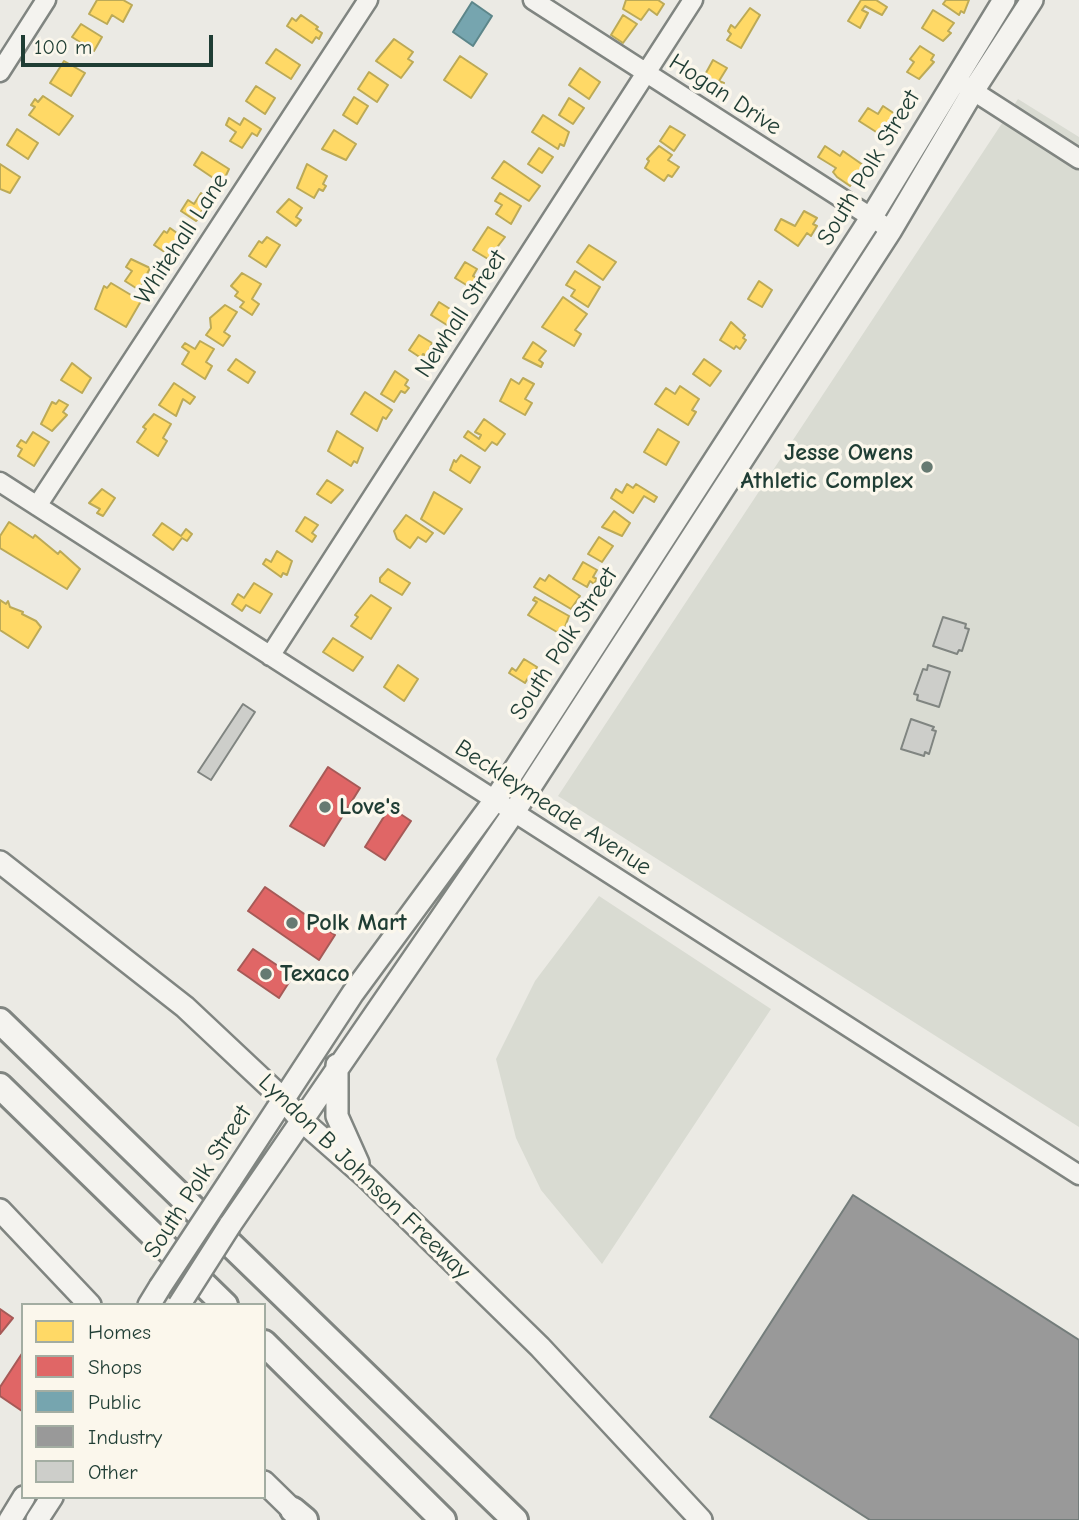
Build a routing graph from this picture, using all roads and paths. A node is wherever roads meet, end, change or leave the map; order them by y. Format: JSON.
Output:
{"nodes":[{"id":1,"x":46,"y":0,"type":"edge"},
{"id":2,"x":368,"y":0,"type":"edge"},
{"id":3,"x":533,"y":0,"type":"edge"},
{"id":4,"x":693,"y":0,"type":"edge"},
{"id":5,"x":1004,"y":0,"type":"edge"},
{"id":6,"x":1032,"y":0,"type":"edge"},
{"id":7,"x":0,"y":72,"type":"edge"},
{"id":8,"x":645,"y":73,"type":"junction"},
{"id":9,"x":954,"y":79,"type":"junction"},
{"id":10,"x":973,"y":91,"type":"junction"},
{"id":11,"x":1079,"y":159,"type":"edge"},
{"id":12,"x":871,"y":218,"type":"junction"},
{"id":13,"x":891,"y":230,"type":"junction"},
{"id":14,"x":0,"y":482,"type":"edge"},
{"id":15,"x":694,"y":491,"type":"junction"},
{"id":16,"x":714,"y":503,"type":"junction"},
{"id":17,"x":37,"y":506,"type":"junction"},
{"id":18,"x":270,"y":656,"type":"junction"},
{"id":19,"x":495,"y":800,"type":"junction"},
{"id":20,"x":514,"y":812,"type":"junction"},
{"id":21,"x":0,"y":862,"type":"edge"},
{"id":22,"x":0,"y":1021,"type":"edge"},
{"id":23,"x":337,"y":1065,"type":"junction"},
{"id":24,"x":0,"y":1086,"type":"edge"},
{"id":25,"x":283,"y":1099,"type":"junction"},
{"id":26,"x":300,"y":1119,"type":"junction"},
{"id":27,"x":1079,"y":1175,"type":"edge"},
{"id":28,"x":366,"y":1177,"type":"junction"},
{"id":29,"x":0,"y":1210,"type":"edge"},
{"id":30,"x":152,"y":1300,"type":"edge"},
{"id":31,"x":88,"y":1303,"type":"edge"},
{"id":32,"x":180,"y":1303,"type":"edge"},
{"id":33,"x":223,"y":1303,"type":"edge"},
{"id":34,"x":266,"y":1345,"type":"edge"},
{"id":35,"x":470,"y":1476,"type":"junction"},
{"id":36,"x":266,"y":1484,"type":"edge"},
{"id":37,"x":23,"y":1499,"type":"edge"},
{"id":38,"x":51,"y":1499,"type":"edge"},
{"id":39,"x":300,"y":1517,"type":"edge"},
{"id":40,"x":10,"y":1520,"type":"edge"},
{"id":41,"x":37,"y":1520,"type":"edge"},
{"id":42,"x":443,"y":1520,"type":"edge"},
{"id":43,"x":515,"y":1520,"type":"edge"},
{"id":44,"x":527,"y":1520,"type":"edge"},
{"id":45,"x":701,"y":1520,"type":"edge"}],
"edges":[{"from":1,"to":7,"type":"street"},
{"from":2,"to":17,"type":"street","name":"Whitehall Lane"},
{"from":3,"to":8,"type":"street","name":"Hogan Drive"},
{"from":4,"to":8,"type":"street","name":"Newhall Street"},
{"from":5,"to":9,"type":"main road","name":"South Polk Street"},
{"from":6,"to":10,"type":"main road","name":"South Polk Street"},
{"from":8,"to":12,"type":"street","name":"Hogan Drive"},
{"from":8,"to":18,"type":"street","name":"Newhall Street"},
{"from":9,"to":10,"type":"street"},
{"from":9,"to":12,"type":"main road","name":"South Polk Street"},
{"from":10,"to":11,"type":"street"},
{"from":10,"to":13,"type":"main road","name":"South Polk Street"},
{"from":12,"to":13,"type":"street","name":"Hogan Drive"},
{"from":12,"to":15,"type":"main road","name":"South Polk Street"},
{"from":13,"to":16,"type":"main road","name":"South Polk Street"},
{"from":14,"to":17,"type":"street","name":"Beckleymeade Avenue"},
{"from":15,"to":16,"type":"main road"},
{"from":15,"to":19,"type":"main road","name":"South Polk Street"},
{"from":16,"to":20,"type":"main road","name":"South Polk Street"},
{"from":17,"to":18,"type":"street","name":"Beckleymeade Avenue"},
{"from":18,"to":19,"type":"street","name":"Beckleymeade Avenue"},
{"from":19,"to":20,"type":"street","name":"Beckleymeade Avenue"},
{"from":19,"to":25,"type":"main road","name":"South Polk Street"},
{"from":20,"to":23,"type":"main road","name":"South Polk Street"},
{"from":20,"to":27,"type":"street","name":"Beckleymeade Avenue"},
{"from":21,"to":25,"type":"main road","name":"Lyndon B Johnson Freeway"},
{"from":22,"to":35,"type":"highway"},
{"from":23,"to":26,"type":"main road","name":"South Polk Street"},
{"from":23,"to":28,"type":"main road"},
{"from":24,"to":33,"type":"highway"},
{"from":25,"to":26,"type":"main road","name":"Lyndon B Johnson Freeway"},
{"from":25,"to":30,"type":"main road","name":"South Polk Street","bridge":true},
{"from":26,"to":28,"type":"main road","name":"Lyndon B Johnson Freeway"},
{"from":26,"to":32,"type":"main road","name":"South Polk Street","bridge":true},
{"from":28,"to":45,"type":"main road","name":"Lyndon B Johnson Freeway"},
{"from":29,"to":31,"type":"main road"},
{"from":34,"to":42,"type":"highway"},
{"from":35,"to":43,"type":"highway"},
{"from":35,"to":44,"type":"highway"},
{"from":36,"to":39,"type":"main road"},
{"from":37,"to":40,"type":"main road"},
{"from":38,"to":41,"type":"main road"}]}
